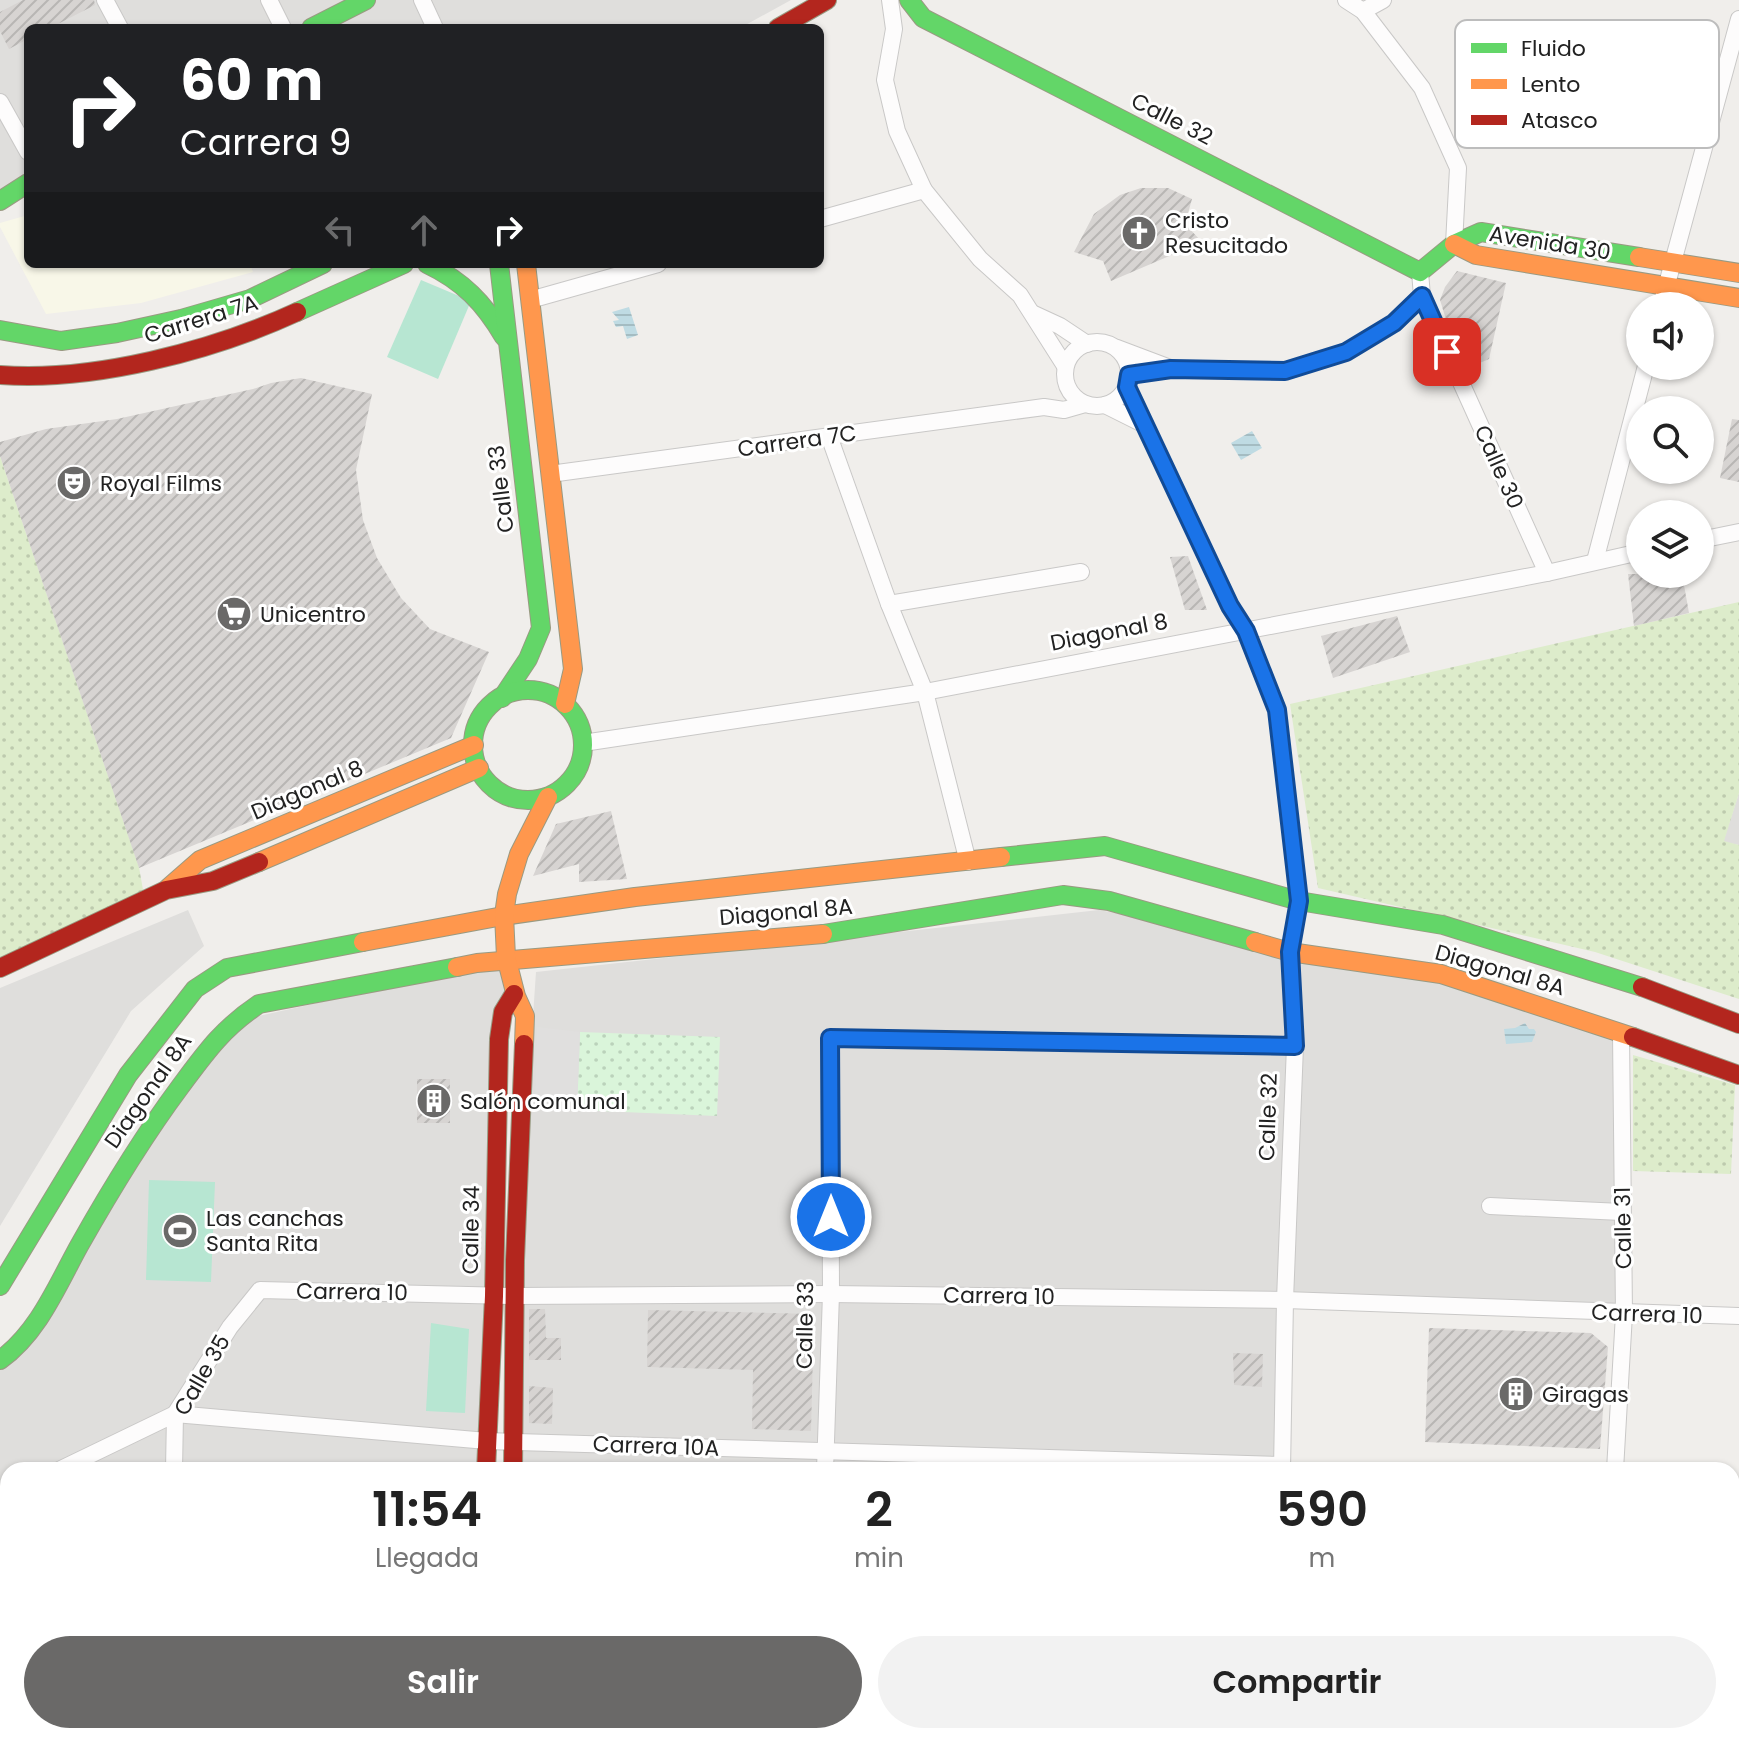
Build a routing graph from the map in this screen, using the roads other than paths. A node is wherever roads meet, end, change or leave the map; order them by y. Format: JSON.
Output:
{"nodes":[{"id":1,"x":105,"y":0,"type":"edge"},
{"id":2,"x":269,"y":0,"type":"edge"},
{"id":3,"x":366,"y":0,"type":"edge"},
{"id":4,"x":422,"y":0,"type":"edge"},
{"id":5,"x":827,"y":0,"type":"edge"},
{"id":6,"x":890,"y":0,"type":"edge"},
{"id":7,"x":909,"y":0,"type":"edge"},
{"id":8,"x":1346,"y":0,"type":"edge"},
{"id":9,"x":1383,"y":0,"type":"edge"},
{"id":10,"x":1363,"y":11,"type":"junction"},
{"id":11,"x":1739,"y":19,"type":"edge"},
{"id":12,"x":118,"y":24,"type":"edge"},
{"id":13,"x":281,"y":24,"type":"edge"},
{"id":14,"x":319,"y":24,"type":"edge"},
{"id":15,"x":433,"y":24,"type":"edge"},
{"id":16,"x":785,"y":24,"type":"edge"},
{"id":17,"x":1719,"y":93,"type":"edge"},
{"id":18,"x":0,"y":102,"type":"edge"},
{"id":19,"x":24,"y":145,"type":"edge"},
{"id":20,"x":1704,"y":148,"type":"edge"},
{"id":21,"x":24,"y":186,"type":"edge"},
{"id":22,"x":924,"y":190,"type":"junction"},
{"id":23,"x":0,"y":201,"type":"edge"},
{"id":24,"x":824,"y":218,"type":"edge"},
{"id":25,"x":1454,"y":244,"type":"junction"},
{"id":26,"x":1673,"y":262,"type":"junction"},
{"id":27,"x":315,"y":268,"type":"edge"},
{"id":28,"x":396,"y":268,"type":"edge"},
{"id":29,"x":404,"y":268,"type":"edge"},
{"id":30,"x":436,"y":268,"type":"edge"},
{"id":31,"x":499,"y":268,"type":"edge"},
{"id":32,"x":526,"y":268,"type":"edge"},
{"id":33,"x":644,"y":268,"type":"edge"},
{"id":34,"x":1420,"y":272,"type":"junction"},
{"id":35,"x":386,"y":273,"type":"junction"},
{"id":36,"x":1739,"y":273,"type":"edge"},
{"id":37,"x":1667,"y":286,"type":"junction"},
{"id":38,"x":1665,"y":292,"type":"edge"},
{"id":39,"x":1422,"y":296,"type":"junction"},
{"id":40,"x":1739,"y":298,"type":"edge"},
{"id":41,"x":530,"y":300,"type":"junction"},
{"id":42,"x":1033,"y":314,"type":"junction"},
{"id":43,"x":0,"y":330,"type":"edge"},
{"id":44,"x":1087,"y":344,"type":"junction"},
{"id":45,"x":508,"y":345,"type":"junction"},
{"id":46,"x":1113,"y":347,"type":"junction"},
{"id":47,"x":1065,"y":366,"type":"junction"},
{"id":48,"x":1171,"y":369,"type":"junction"},
{"id":49,"x":0,"y":375,"type":"edge"},
{"id":50,"x":1642,"y":380,"type":"edge"},
{"id":51,"x":1128,"y":381,"type":"junction"},
{"id":52,"x":1067,"y":385,"type":"junction"},
{"id":53,"x":1085,"y":404,"type":"junction"},
{"id":54,"x":1105,"y":405,"type":"junction"},
{"id":55,"x":1044,"y":407,"type":"junction"},
{"id":56,"x":1145,"y":425,"type":"junction"},
{"id":57,"x":829,"y":436,"type":"junction"},
{"id":58,"x":550,"y":474,"type":"junction"},
{"id":59,"x":1739,"y":532,"type":"edge"},
{"id":60,"x":1714,"y":537,"type":"edge"},
{"id":61,"x":1626,"y":555,"type":"edge"},
{"id":62,"x":1595,"y":561,"type":"junction"},
{"id":63,"x":1081,"y":572,"type":"dead end"},
{"id":64,"x":1547,"y":573,"type":"junction"},
{"id":65,"x":889,"y":604,"type":"junction"},
{"id":66,"x":1246,"y":631,"type":"junction"},
{"id":67,"x":925,"y":692,"type":"junction"},
{"id":68,"x":502,"y":698,"type":"junction"},
{"id":69,"x":565,"y":704,"type":"junction"},
{"id":70,"x":583,"y":743,"type":"junction"},
{"id":71,"x":474,"y":745,"type":"junction"},
{"id":72,"x":479,"y":768,"type":"junction"},
{"id":73,"x":548,"y":797,"type":"junction"},
{"id":74,"x":513,"y":798,"type":"junction"},
{"id":75,"x":524,"y":838,"type":"junction"},
{"id":76,"x":968,"y":862,"type":"junction"},
{"id":77,"x":166,"y":890,"type":"junction"},
{"id":78,"x":1299,"y":901,"type":"junction"},
{"id":79,"x":503,"y":916,"type":"junction"},
{"id":80,"x":1290,"y":952,"type":"junction"},
{"id":81,"x":507,"y":961,"type":"junction"},
{"id":82,"x":0,"y":968,"type":"edge"},
{"id":83,"x":514,"y":994,"type":"junction"},
{"id":84,"x":1739,"y":1024,"type":"edge"},
{"id":85,"x":1621,"y":1033,"type":"junction"},
{"id":86,"x":1295,"y":1046,"type":"junction"},
{"id":87,"x":1739,"y":1075,"type":"edge"},
{"id":88,"x":1490,"y":1206,"type":"dead end"},
{"id":89,"x":1622,"y":1212,"type":"junction"},
{"id":90,"x":0,"y":1286,"type":"edge"},
{"id":91,"x":260,"y":1290,"type":"joint"},
{"id":92,"x":831,"y":1294,"type":"junction"},
{"id":93,"x":494,"y":1296,"type":"junction"},
{"id":94,"x":514,"y":1296,"type":"junction"},
{"id":95,"x":1285,"y":1300,"type":"junction"},
{"id":96,"x":1624,"y":1314,"type":"junction"},
{"id":97,"x":1739,"y":1316,"type":"edge"},
{"id":98,"x":0,"y":1360,"type":"edge"},
{"id":99,"x":175,"y":1414,"type":"junction"},
{"id":100,"x":487,"y":1441,"type":"junction"},
{"id":101,"x":514,"y":1441,"type":"junction"},
{"id":102,"x":826,"y":1451,"type":"junction"},
{"id":103,"x":76,"y":1462,"type":"edge"},
{"id":104,"x":174,"y":1462,"type":"edge"},
{"id":105,"x":486,"y":1462,"type":"edge"},
{"id":106,"x":513,"y":1462,"type":"edge"},
{"id":107,"x":825,"y":1462,"type":"edge"},
{"id":108,"x":1140,"y":1462,"type":"edge"},
{"id":109,"x":1282,"y":1462,"type":"edge"},
{"id":110,"x":1615,"y":1462,"type":"edge"}],
"edges":[{"from":1,"to":12,"type":"street"},
{"from":2,"to":13,"type":"street"},
{"from":3,"to":14,"type":"street"},
{"from":4,"to":15,"type":"street"},
{"from":5,"to":16,"type":"street"},
{"from":6,"to":22,"type":"street"},
{"from":7,"to":34,"type":"street","name":"Calle 32"},
{"from":8,"to":10,"type":"street"},
{"from":9,"to":10,"type":"street"},
{"from":10,"to":25,"type":"street"},
{"from":11,"to":17,"type":"street"},
{"from":18,"to":19,"type":"street"},
{"from":20,"to":26,"type":"street"},
{"from":21,"to":23,"type":"street"},
{"from":22,"to":24,"type":"street"},
{"from":22,"to":42,"type":"street"},
{"from":25,"to":26,"type":"street","name":"Avenida 30"},
{"from":25,"to":34,"type":"street"},
{"from":25,"to":37,"type":"street","name":"Avenida 30"},
{"from":26,"to":36,"type":"street","name":"Avenida 30"},
{"from":26,"to":37,"type":"street"},
{"from":27,"to":43,"type":"street","name":"Carrera 7A"},
{"from":28,"to":35,"type":"street","name":"Carrera 7A"},
{"from":29,"to":35,"type":"street"},
{"from":30,"to":45,"type":"street"},
{"from":31,"to":45,"type":"street","name":"Calle 33"},
{"from":32,"to":41,"type":"street"},
{"from":33,"to":41,"type":"street"},
{"from":34,"to":39,"type":"street","name":"Calle 30"},
{"from":35,"to":49,"type":"street","name":"Carrera 7A"},
{"from":37,"to":38,"type":"street"},
{"from":37,"to":40,"type":"street","name":"Avenida 30"},
{"from":39,"to":48,"type":"street"},
{"from":39,"to":64,"type":"street","name":"Calle 30"},
{"from":41,"to":58,"type":"street"},
{"from":42,"to":44,"type":"street"},
{"from":42,"to":47,"type":"street"},
{"from":44,"to":46,"type":"street"},
{"from":44,"to":47,"type":"street"},
{"from":45,"to":68,"type":"street","name":"Calle 33"},
{"from":46,"to":48,"type":"street"},
{"from":46,"to":51,"type":"street"},
{"from":47,"to":52,"type":"street"},
{"from":48,"to":51,"type":"street"},
{"from":50,"to":62,"type":"street"},
{"from":51,"to":54,"type":"street"},
{"from":51,"to":56,"type":"street"},
{"from":52,"to":53,"type":"street"},
{"from":52,"to":55,"type":"street"},
{"from":53,"to":54,"type":"street"},
{"from":53,"to":55,"type":"street","name":"Carrera 7C"},
{"from":54,"to":56,"type":"street"},
{"from":55,"to":57,"type":"street","name":"Carrera 7C"},
{"from":56,"to":66,"type":"street"},
{"from":57,"to":58,"type":"street","name":"Carrera 7C"},
{"from":57,"to":65,"type":"street"},
{"from":58,"to":69,"type":"street"},
{"from":59,"to":60,"type":"street"},
{"from":61,"to":62,"type":"street","name":"Diagonal 8"},
{"from":62,"to":64,"type":"street","name":"Diagonal 8"},
{"from":63,"to":65,"type":"street"},
{"from":64,"to":66,"type":"street","name":"Diagonal 8"},
{"from":65,"to":67,"type":"street"},
{"from":66,"to":67,"type":"street","name":"Diagonal 8"},
{"from":66,"to":78,"type":"street","name":"Calle 32"},
{"from":67,"to":70,"type":"street","name":"Diagonal 8"},
{"from":67,"to":76,"type":"street"},
{"from":68,"to":69,"type":"street"},
{"from":68,"to":71,"type":"street"},
{"from":69,"to":70,"type":"street"},
{"from":70,"to":73,"type":"street"},
{"from":71,"to":72,"type":"street"},
{"from":71,"to":77,"type":"street","name":"Diagonal 8"},
{"from":72,"to":74,"type":"street"},
{"from":72,"to":77,"type":"street","name":"Diagonal 8"},
{"from":73,"to":74,"type":"street"},
{"from":73,"to":75,"type":"street","name":"Calle 34"},
{"from":74,"to":75,"type":"street"},
{"from":75,"to":79,"type":"street","name":"Calle 34"},
{"from":76,"to":78,"type":"street","name":"Diagonal 8A"},
{"from":76,"to":79,"type":"street","name":"Diagonal 8A"},
{"from":77,"to":82,"type":"street","name":"Diagonal 8"},
{"from":78,"to":80,"type":"street","name":"Calle 32"},
{"from":78,"to":84,"type":"street","name":"Diagonal 8A"},
{"from":79,"to":81,"type":"street","name":"Calle 34"},
{"from":79,"to":90,"type":"street","name":"Diagonal 8A"},
{"from":80,"to":81,"type":"street","name":"Diagonal 8A"},
{"from":80,"to":85,"type":"street","name":"Diagonal 8A"},
{"from":80,"to":86,"type":"street","name":"Calle 32"},
{"from":81,"to":83,"type":"street","name":"Calle 34"},
{"from":81,"to":98,"type":"street","name":"Diagonal 8A"},
{"from":83,"to":93,"type":"street","name":"Calle 34"},
{"from":83,"to":94,"type":"street","name":"Calle 34"},
{"from":85,"to":87,"type":"street","name":"Diagonal 8A"},
{"from":85,"to":89,"type":"street","name":"Calle 31"},
{"from":86,"to":92,"type":"street","name":"Calle 33"},
{"from":86,"to":95,"type":"street","name":"Calle 32"},
{"from":88,"to":89,"type":"street"},
{"from":89,"to":96,"type":"street","name":"Calle 31"},
{"from":91,"to":93,"type":"street","name":"Carrera 10"},
{"from":91,"to":99,"type":"street","name":"Calle 35"},
{"from":92,"to":94,"type":"street","name":"Carrera 10"},
{"from":92,"to":95,"type":"street","name":"Carrera 10"},
{"from":92,"to":102,"type":"street","name":"Calle 33"},
{"from":93,"to":94,"type":"street","name":"Carrera 10"},
{"from":93,"to":100,"type":"street","name":"Calle 34"},
{"from":94,"to":101,"type":"street","name":"Calle 34"},
{"from":95,"to":96,"type":"street","name":"Carrera 10"},
{"from":95,"to":109,"type":"street","name":"Calle 32"},
{"from":96,"to":97,"type":"street","name":"Carrera 10"},
{"from":96,"to":110,"type":"street","name":"Calle 31"},
{"from":99,"to":100,"type":"street","name":"Carrera 10A"},
{"from":99,"to":103,"type":"street"},
{"from":99,"to":104,"type":"street","name":"Calle 35"},
{"from":100,"to":101,"type":"street","name":"Carrera 10A"},
{"from":100,"to":105,"type":"street","name":"Calle 34"},
{"from":101,"to":102,"type":"street","name":"Carrera 10A"},
{"from":101,"to":106,"type":"street","name":"Calle 34"},
{"from":102,"to":107,"type":"street","name":"Calle 33"},
{"from":102,"to":108,"type":"street","name":"Carrera 10A"}]}
